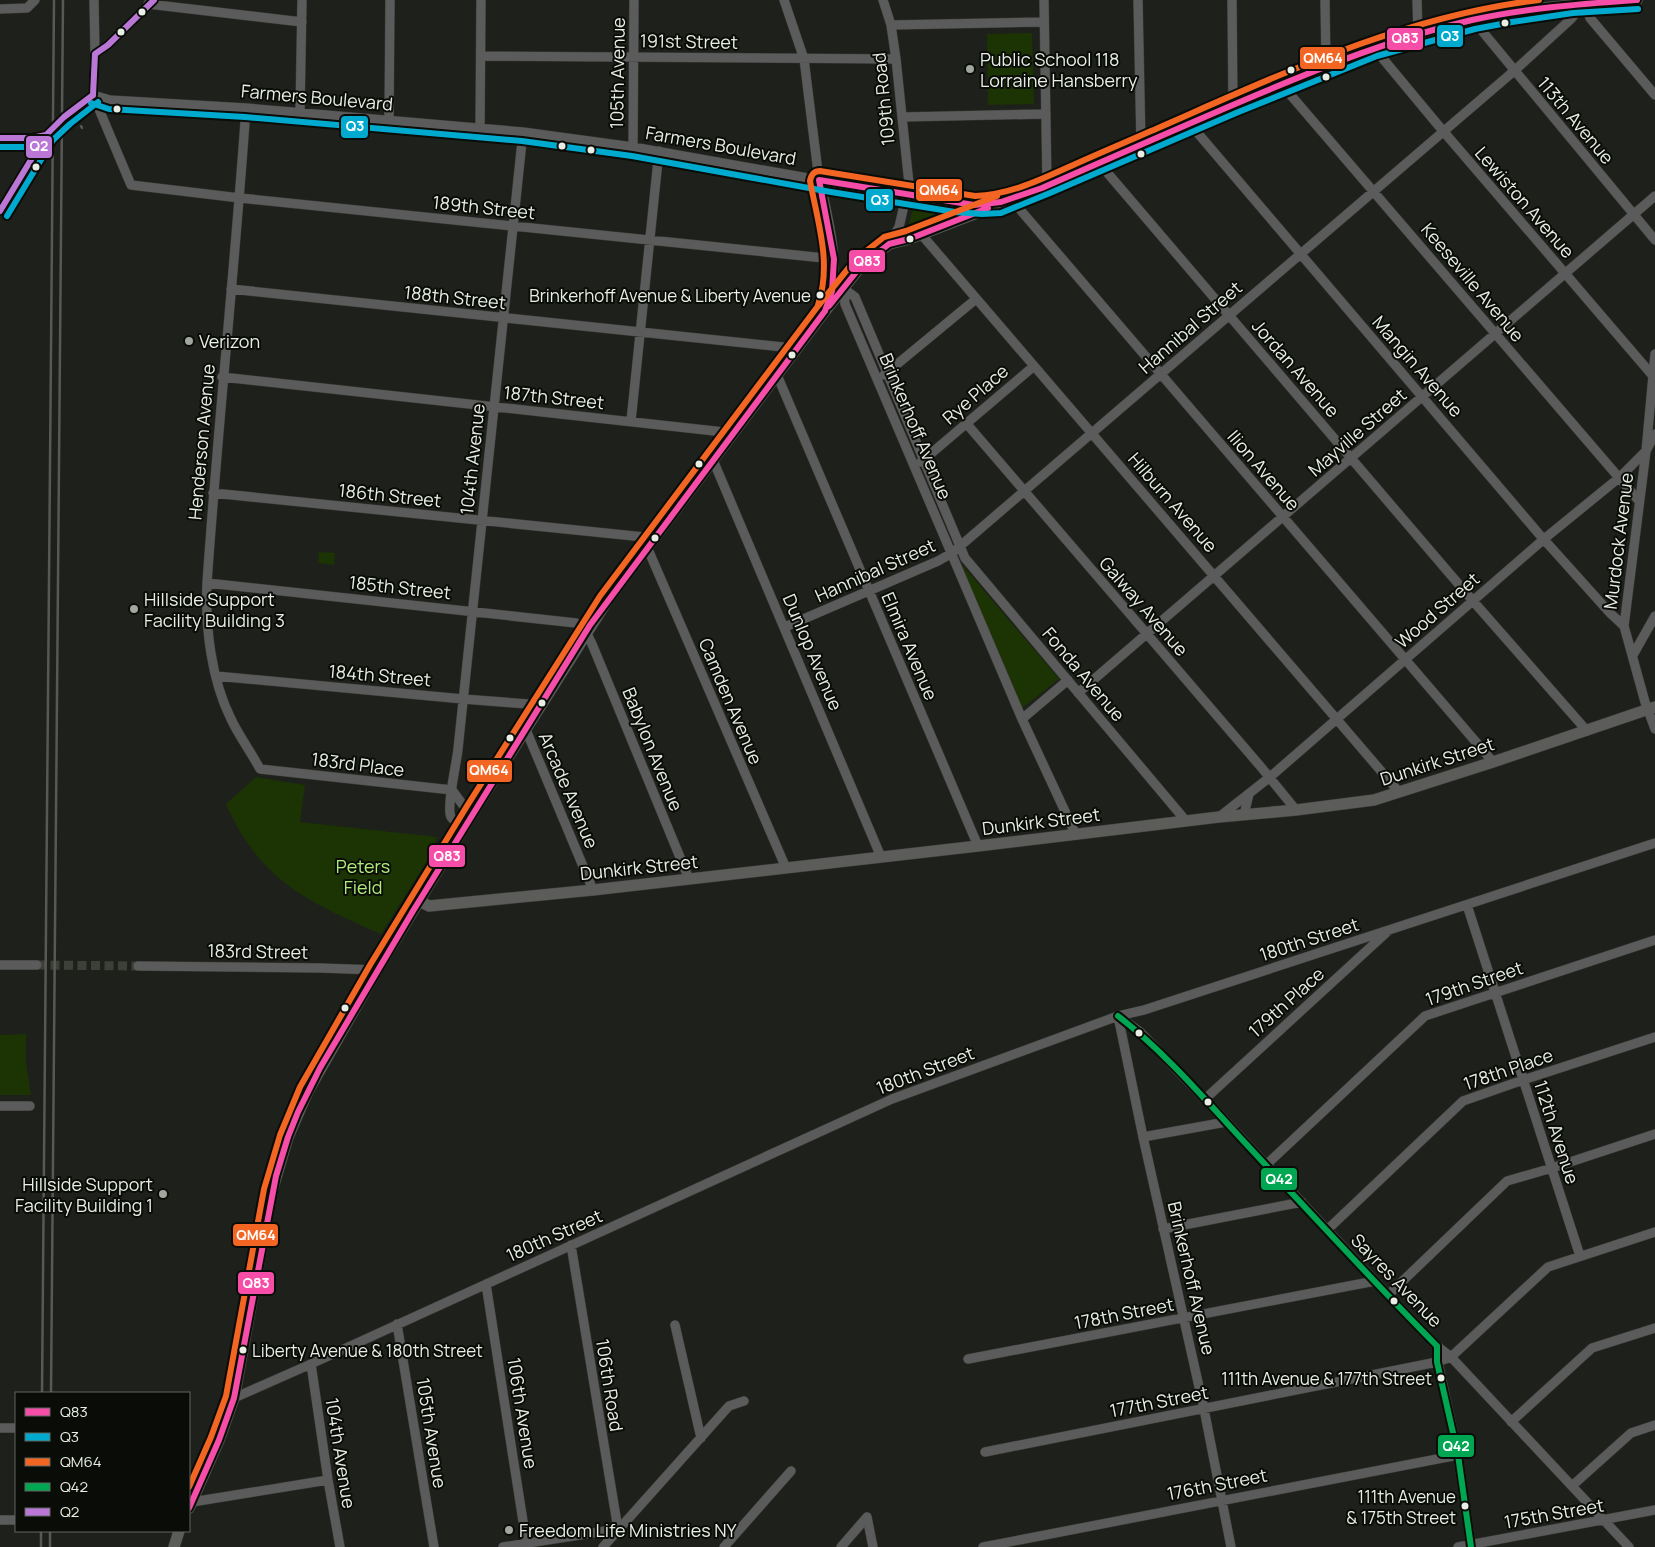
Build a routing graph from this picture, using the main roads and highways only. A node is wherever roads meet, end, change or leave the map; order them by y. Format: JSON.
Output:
{"nodes":[{"id":1,"x":1637,"y":0,"type":"edge"},
{"id":2,"x":1602,"y":1,"type":"edge"},
{"id":3,"x":1000,"y":204,"type":"junction"},
{"id":4,"x":824,"y":311,"type":"junction"},
{"id":5,"x":1652,"y":708,"type":"edge"},
{"id":6,"x":419,"y":901,"type":"junction"},
{"id":7,"x":190,"y":1505,"type":"edge"},
{"id":8,"x":179,"y":1532,"type":"edge"},
{"id":9,"x":174,"y":1547,"type":"edge"}],
"edges":[{"from":1,"to":2,"type":"main road","name":"Farmers Boulevard"},
{"from":2,"to":3,"type":"main road","name":"Farmers Boulevard"},
{"from":3,"to":4,"type":"main road"},
{"from":3,"to":4,"type":"main road","name":"Farmers Boulevard"},
{"from":4,"to":6,"type":"main road"},
{"from":5,"to":6,"type":"main road","name":"Dunkirk Street"},
{"from":6,"to":7,"type":"main road"},
{"from":8,"to":9,"type":"main road"}]}
